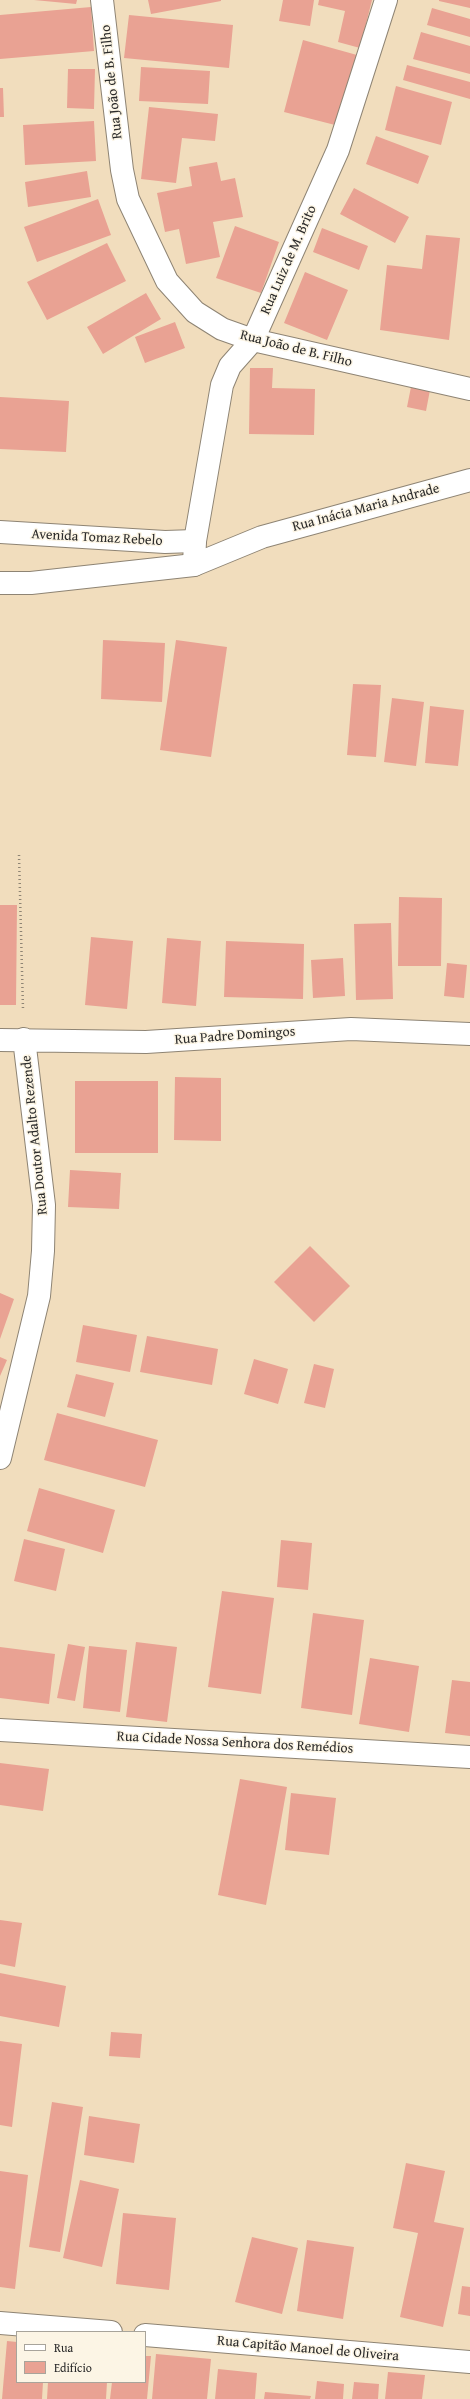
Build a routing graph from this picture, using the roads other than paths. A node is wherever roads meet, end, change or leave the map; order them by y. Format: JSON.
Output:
{"nodes":[{"id":1,"x":102,"y":0,"type":"edge"},
{"id":2,"x":386,"y":0,"type":"edge"},
{"id":3,"x":253,"y":340,"type":"junction"},
{"id":4,"x":470,"y":390,"type":"edge"},
{"id":5,"x":470,"y":480,"type":"edge"},
{"id":6,"x":0,"y":532,"type":"edge"},
{"id":7,"x":262,"y":537,"type":"junction"},
{"id":8,"x":195,"y":541,"type":"junction"},
{"id":9,"x":194,"y":565,"type":"junction"},
{"id":10,"x":0,"y":583,"type":"edge"},
{"id":11,"x":470,"y":1034,"type":"edge"},
{"id":12,"x":24,"y":1039,"type":"junction"},
{"id":13,"x":0,"y":1040,"type":"edge"},
{"id":14,"x":0,"y":1458,"type":"edge"},
{"id":15,"x":0,"y":1730,"type":"edge"},
{"id":16,"x":470,"y":1757,"type":"edge"},
{"id":17,"x":0,"y":2323,"type":"edge"},
{"id":18,"x":99,"y":2331,"type":"edge"},
{"id":19,"x":146,"y":2335,"type":"edge"},
{"id":20,"x":470,"y":2362,"type":"edge"}],
"edges":[{"from":1,"to":3,"type":"street","name":"Rua João de B. Filho"},
{"from":2,"to":3,"type":"street","name":"Rua Luiz de M. Brito"},
{"from":3,"to":4,"type":"street","name":"Rua João de B. Filho"},
{"from":3,"to":8,"type":"street","name":"Rua Luiz de M. Brito"},
{"from":5,"to":7,"type":"street","name":"Rua Inácia Maria Andrade"},
{"from":6,"to":8,"type":"street","name":"Avenida Tomaz Rebelo"},
{"from":7,"to":8,"type":"street","name":"Rua Inácia Maria Andrade"},
{"from":7,"to":9,"type":"street","name":"Rua Inácia Maria Andrade"},
{"from":8,"to":9,"type":"street","name":"Rua Luiz de M. Brito"},
{"from":9,"to":10,"type":"street","name":"Avenida Tomaz Rebelo"},
{"from":11,"to":12,"type":"street","name":"Rua Padre Domingos"},
{"from":12,"to":13,"type":"street","name":"Rua Padre Domingos"},
{"from":12,"to":14,"type":"street","name":"Rua Doutor Adalto Rezende"},
{"from":15,"to":16,"type":"street","name":"Rua Cidade Nossa Senhora dos Remédios"},
{"from":17,"to":18,"type":"street"},
{"from":19,"to":20,"type":"street","name":"Rua Capitão Manoel de Oliveira"}]}
